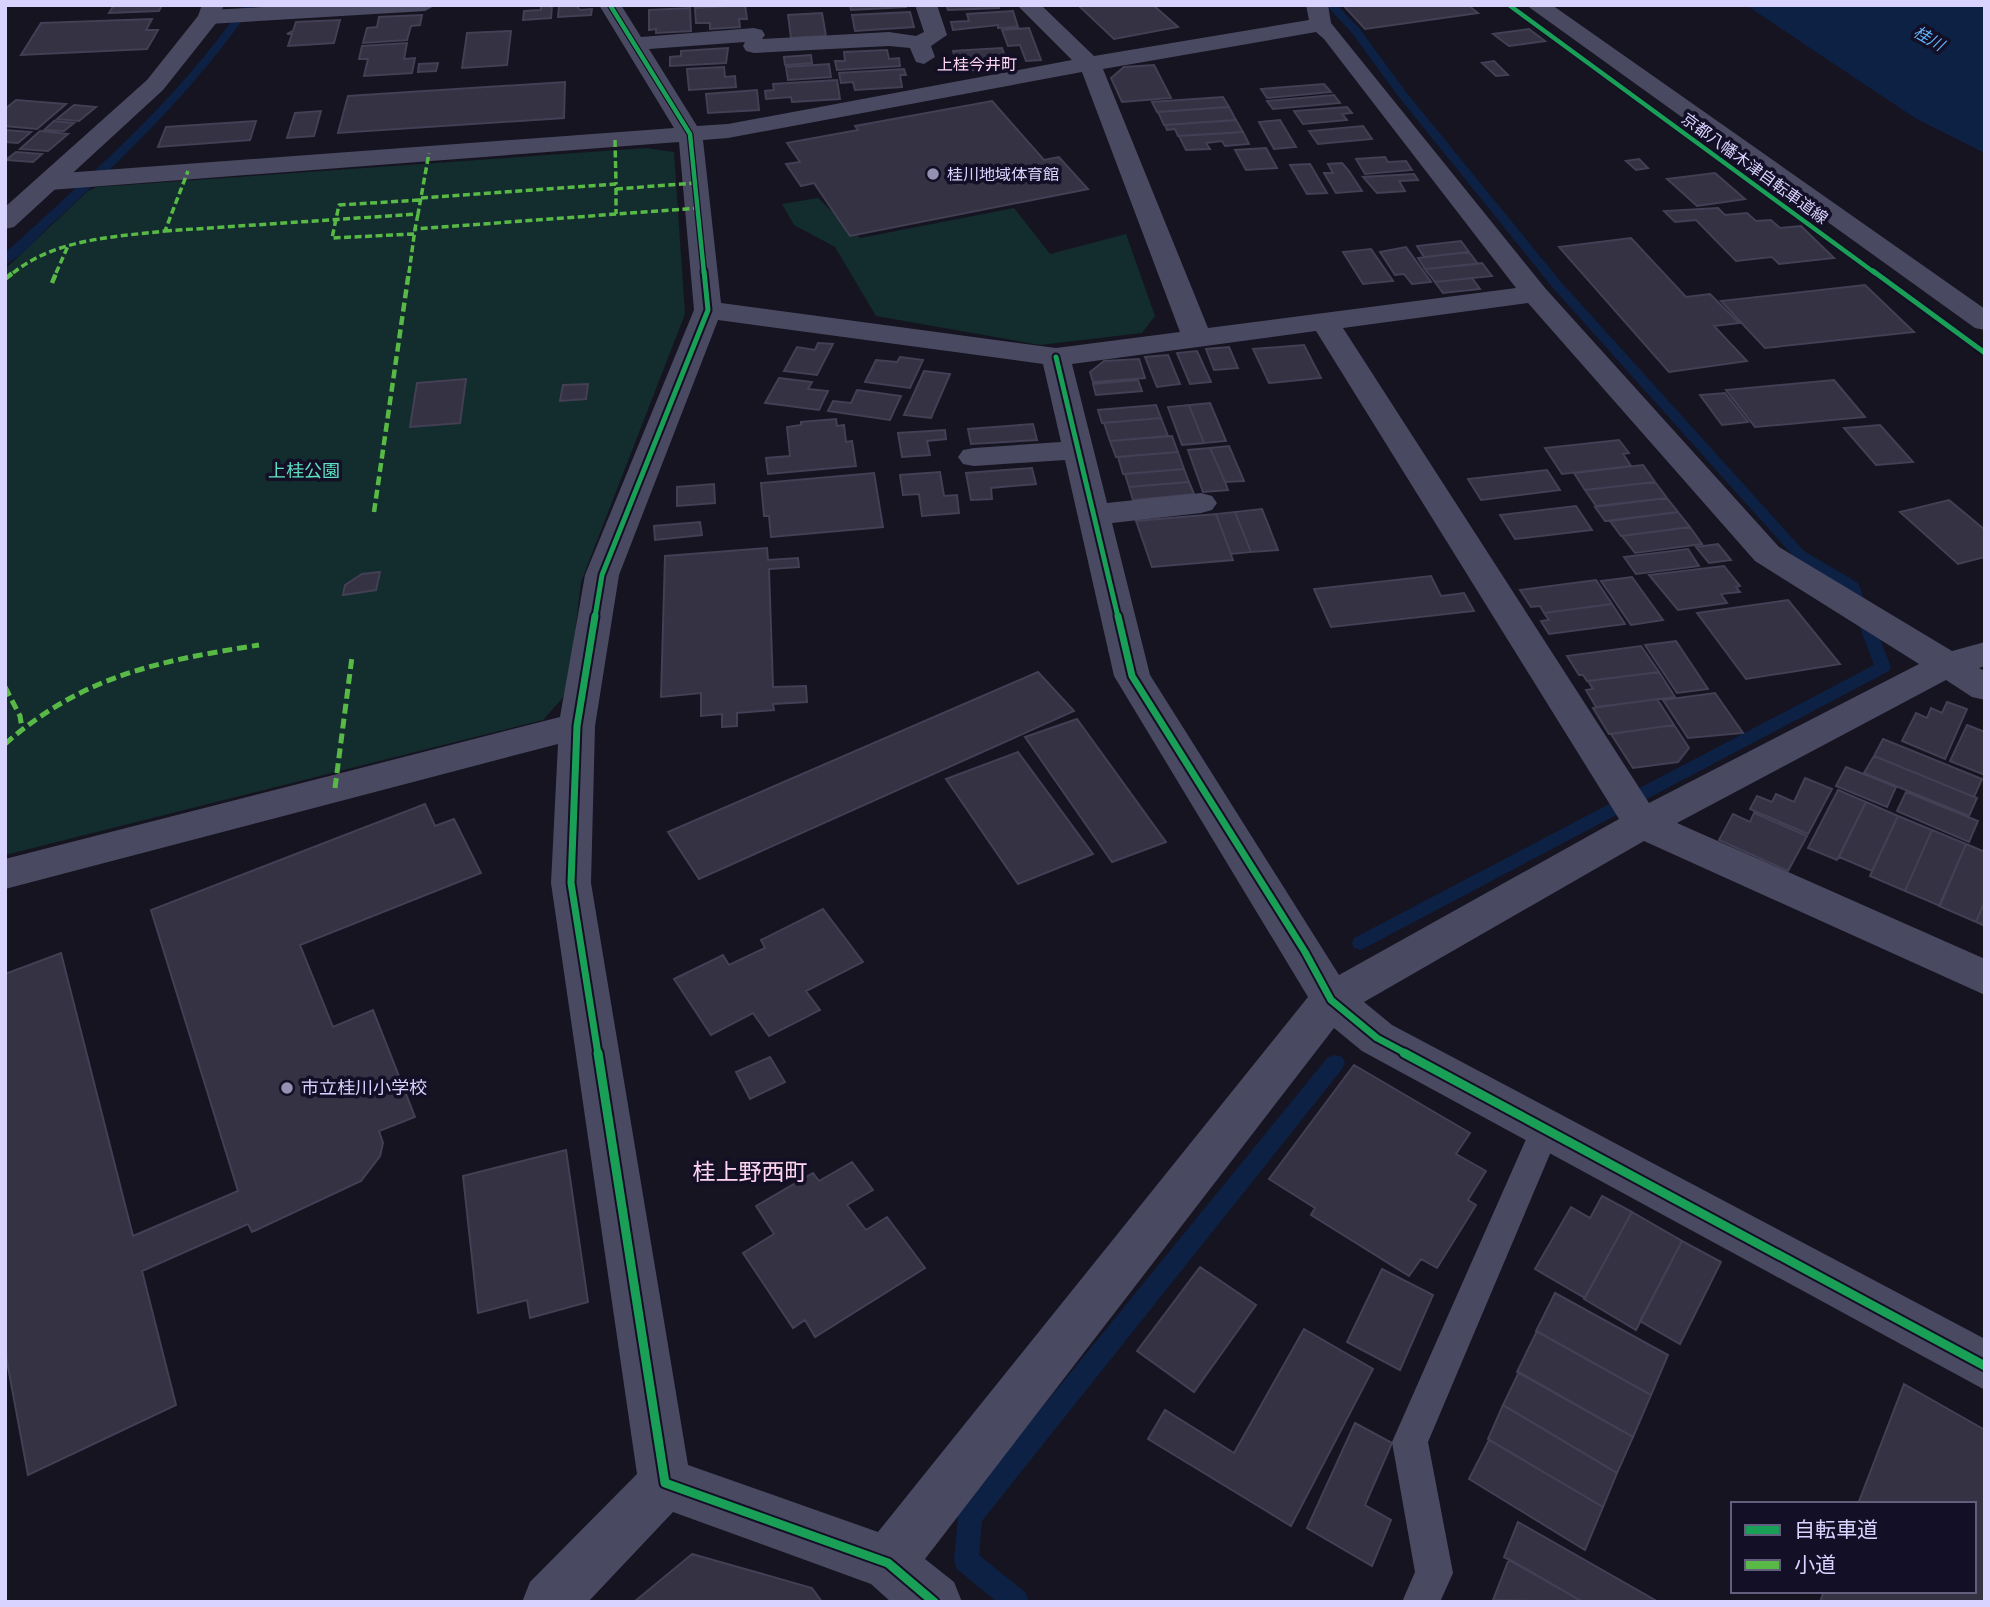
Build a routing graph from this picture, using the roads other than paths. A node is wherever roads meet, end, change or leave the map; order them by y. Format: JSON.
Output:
{"nodes":[{"id":1,"x":425,"y":5,"type":"edge"},
{"id":2,"x":610,"y":5,"type":"edge"},
{"id":3,"x":926,"y":5,"type":"edge"},
{"id":4,"x":1028,"y":5,"type":"edge"},
{"id":5,"x":1537,"y":5,"type":"edge"},
{"id":6,"x":762,"y":9,"type":"dead end"},
{"id":7,"x":216,"y":13,"type":"edge"},
{"id":8,"x":1319,"y":15,"type":"edge"},
{"id":9,"x":919,"y":43,"type":"junction"},
{"id":10,"x":632,"y":44,"type":"junction"},
{"id":11,"x":753,"y":49,"type":"junction"},
{"id":12,"x":1091,"y":66,"type":"junction"},
{"id":13,"x":936,"y":90,"type":"junction"},
{"id":14,"x":690,"y":134,"type":"junction"},
{"id":15,"x":60,"y":181,"type":"junction"},
{"id":16,"x":5,"y":221,"type":"edge"},
{"id":17,"x":1535,"y":294,"type":"junction"},
{"id":18,"x":708,"y":310,"type":"junction"},
{"id":19,"x":1324,"y":321,"type":"junction"},
{"id":20,"x":1985,"y":322,"type":"edge"},
{"id":21,"x":1196,"y":338,"type":"junction"},
{"id":22,"x":1056,"y":357,"type":"junction"},
{"id":23,"x":1077,"y":450,"type":"junction"},
{"id":24,"x":974,"y":457,"type":"dead end"},
{"id":25,"x":1201,"y":503,"type":"dead end"},
{"id":26,"x":1093,"y":515,"type":"junction"},
{"id":27,"x":1965,"y":659,"type":"edge"},
{"id":28,"x":1985,"y":688,"type":"edge"},
{"id":29,"x":577,"y":726,"type":"junction"},
{"id":30,"x":1642,"y":824,"type":"junction"},
{"id":31,"x":5,"y":874,"type":"edge"},
{"id":32,"x":1985,"y":978,"type":"edge"},
{"id":33,"x":1331,"y":1000,"type":"junction"},
{"id":34,"x":1546,"y":1128,"type":"junction"},
{"id":35,"x":1985,"y":1366,"type":"edge"},
{"id":36,"x":665,"y":1483,"type":"junction"},
{"id":37,"x":888,"y":1563,"type":"junction"},
{"id":38,"x":550,"y":1602,"type":"edge"},
{"id":39,"x":934,"y":1602,"type":"edge"},
{"id":40,"x":1420,"y":1602,"type":"edge"}],
"edges":[{"from":1,"to":7,"type":"street"},
{"from":2,"to":10,"type":"street"},
{"from":3,"to":9,"type":"street"},
{"from":4,"to":12,"type":"street"},
{"from":5,"to":20,"type":"street"},
{"from":6,"to":11,"type":"street"},
{"from":7,"to":15,"type":"street"},
{"from":8,"to":12,"type":"street"},
{"from":8,"to":17,"type":"street"},
{"from":9,"to":11,"type":"street"},
{"from":9,"to":13,"type":"street"},
{"from":10,"to":11,"type":"street"},
{"from":10,"to":14,"type":"street"},
{"from":12,"to":13,"type":"street"},
{"from":12,"to":21,"type":"street"},
{"from":13,"to":14,"type":"street"},
{"from":14,"to":15,"type":"street"},
{"from":14,"to":18,"type":"street"},
{"from":15,"to":16,"type":"street"},
{"from":17,"to":19,"type":"street"},
{"from":17,"to":27,"type":"street"},
{"from":18,"to":22,"type":"street"},
{"from":18,"to":29,"type":"street"},
{"from":19,"to":21,"type":"street"},
{"from":19,"to":30,"type":"street"},
{"from":21,"to":22,"type":"street"},
{"from":22,"to":23,"type":"street"},
{"from":23,"to":24,"type":"street"},
{"from":23,"to":26,"type":"street"},
{"from":25,"to":26,"type":"street"},
{"from":26,"to":33,"type":"street"},
{"from":27,"to":28,"type":"street"},
{"from":27,"to":30,"type":"street"},
{"from":29,"to":31,"type":"street"},
{"from":29,"to":36,"type":"street"},
{"from":30,"to":32,"type":"street"},
{"from":30,"to":33,"type":"street"},
{"from":33,"to":34,"type":"street"},
{"from":33,"to":37,"type":"street"},
{"from":34,"to":35,"type":"street"},
{"from":34,"to":40,"type":"lane"},
{"from":36,"to":37,"type":"street"},
{"from":36,"to":38,"type":"street"},
{"from":37,"to":39,"type":"street"}]}
